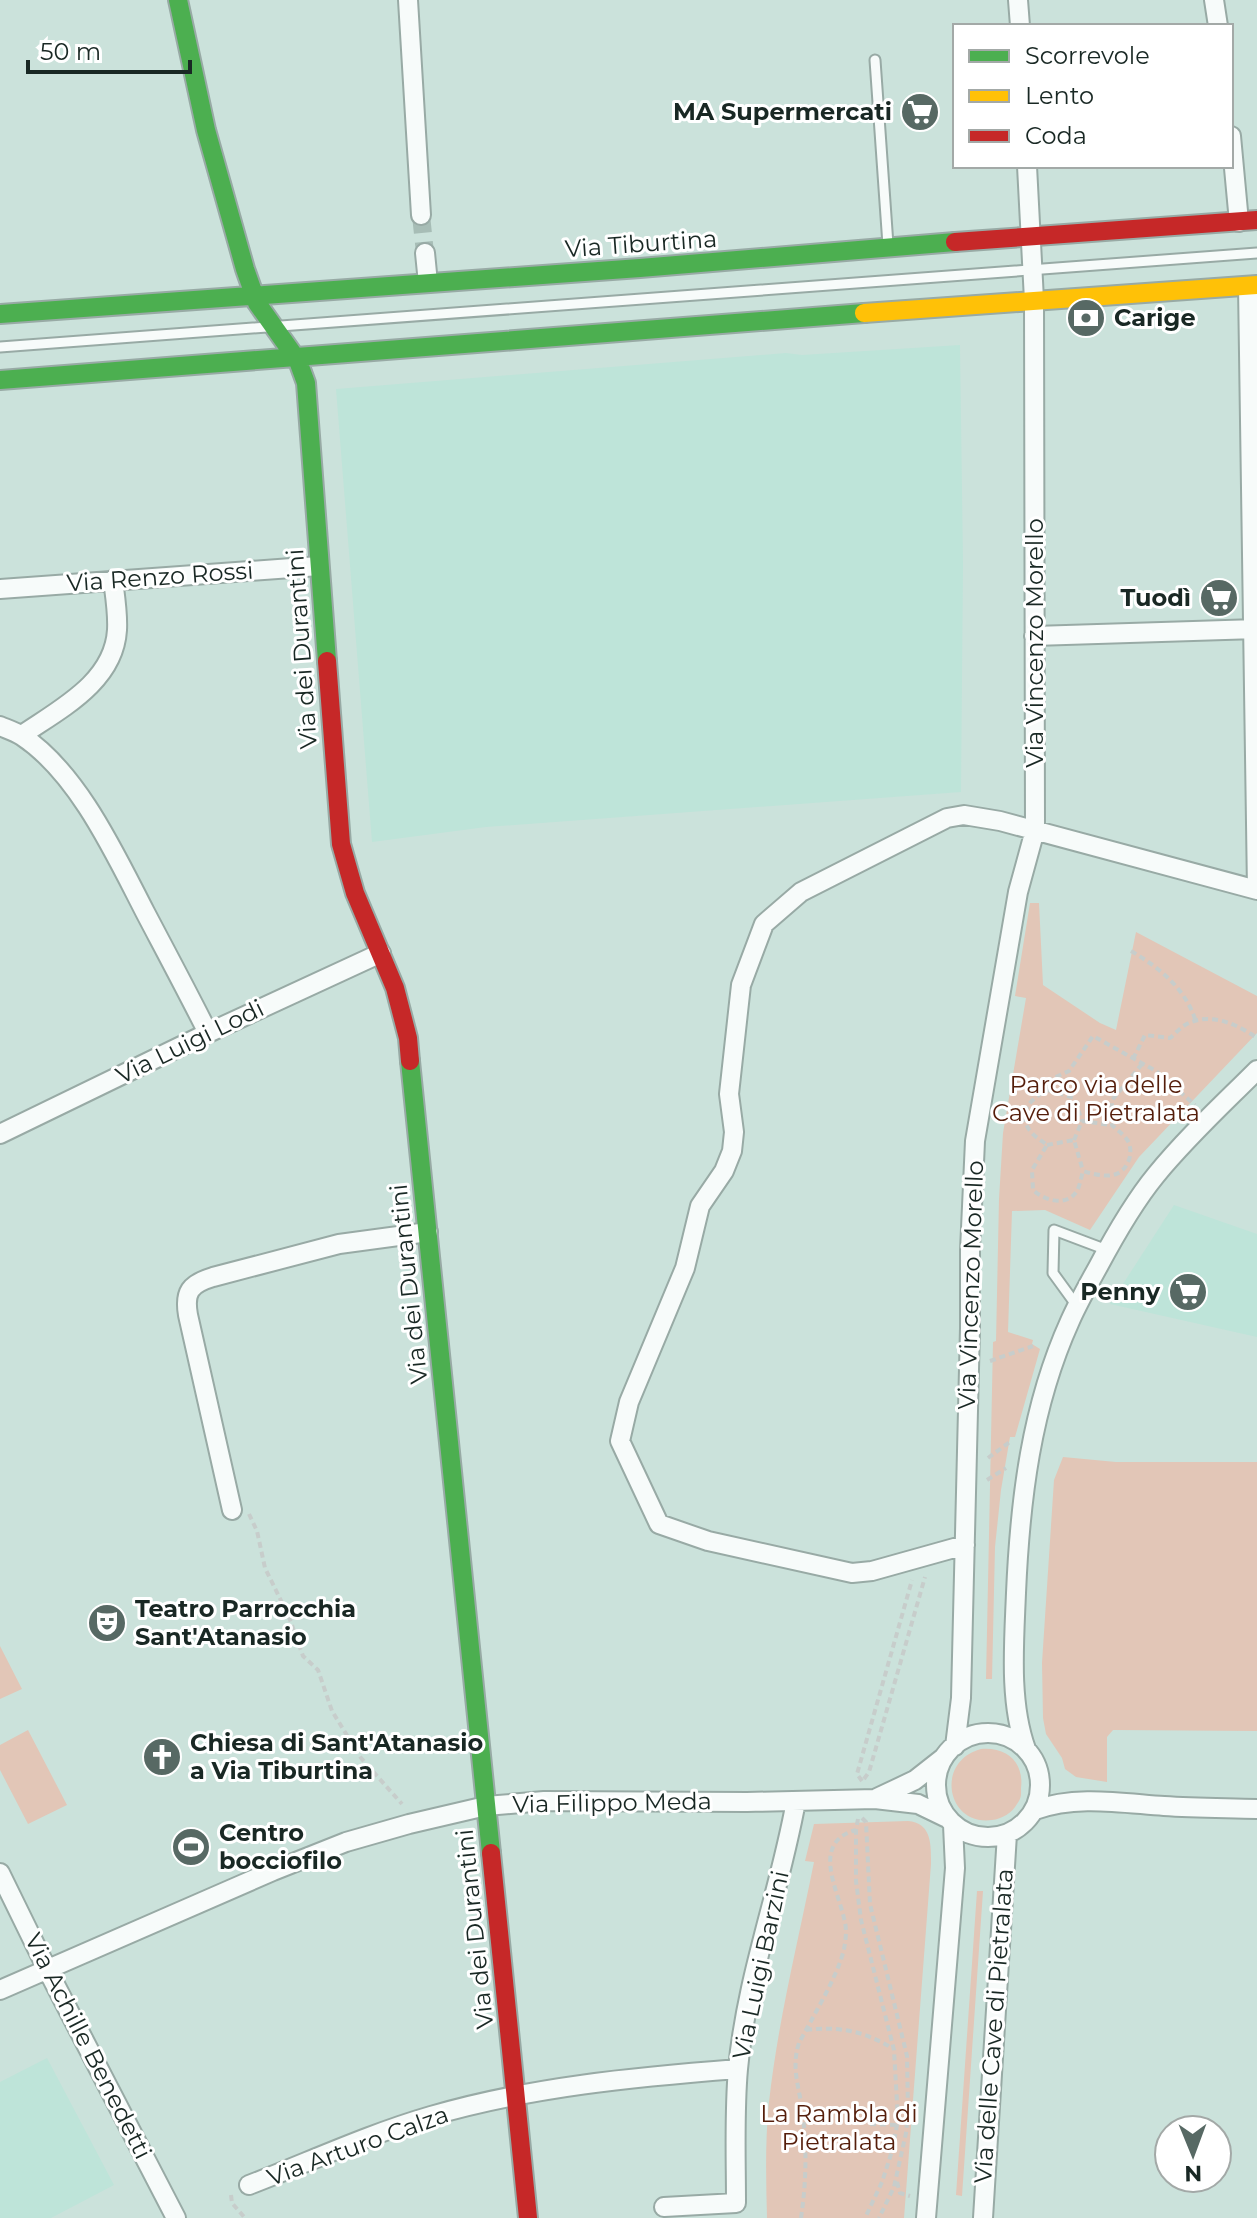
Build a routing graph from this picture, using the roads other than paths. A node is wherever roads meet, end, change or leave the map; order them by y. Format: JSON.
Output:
{"nodes":[{"id":1,"x":178,"y":0,"type":"edge"},
{"id":2,"x":408,"y":0,"type":"edge"},
{"id":3,"x":1018,"y":0,"type":"edge"},
{"id":4,"x":1214,"y":0,"type":"edge"},
{"id":5,"x":1020,"y":24,"type":"edge"},
{"id":6,"x":1218,"y":24,"type":"edge"},
{"id":7,"x":875,"y":60,"type":"dead end"},
{"id":8,"x":1233,"y":146,"type":"edge"},
{"id":9,"x":1027,"y":168,"type":"edge"},
{"id":10,"x":421,"y":215,"type":"tunnel mouth"},
{"id":11,"x":1248,"y":221,"type":"edge"},
{"id":12,"x":1031,"y":237,"type":"junction"},
{"id":13,"x":888,"y":248,"type":"junction"},
{"id":14,"x":425,"y":253,"type":"tunnel mouth"},
{"id":15,"x":1257,"y":253,"type":"edge"},
{"id":16,"x":1033,"y":270,"type":"junction"},
{"id":17,"x":428,"y":283,"type":"junction"},
{"id":18,"x":1253,"y":286,"type":"edge"},
{"id":19,"x":254,"y":295,"type":"junction"},
{"id":20,"x":1034,"y":300,"type":"junction"},
{"id":21,"x":0,"y":314,"type":"edge"},
{"id":22,"x":272,"y":326,"type":"junction"},
{"id":23,"x":0,"y":347,"type":"edge"},
{"id":24,"x":295,"y":358,"type":"junction"},
{"id":25,"x":0,"y":380,"type":"edge"},
{"id":26,"x":319,"y":566,"type":"junction"},
{"id":27,"x":113,"y":580,"type":"junction"},
{"id":28,"x":0,"y":589,"type":"edge"},
{"id":29,"x":1255,"y":629,"type":"edge"},
{"id":30,"x":1034,"y":636,"type":"junction"},
{"id":31,"x":0,"y":726,"type":"edge"},
{"id":32,"x":22,"y":735,"type":"junction"},
{"id":33,"x":1035,"y":830,"type":"junction"},
{"id":34,"x":1257,"y":890,"type":"edge"},
{"id":35,"x":381,"y":953,"type":"junction"},
{"id":36,"x":208,"y":1033,"type":"junction"},
{"id":37,"x":1257,"y":1070,"type":"edge"},
{"id":38,"x":0,"y":1134,"type":"edge"},
{"id":39,"x":428,"y":1232,"type":"junction"},
{"id":40,"x":1107,"y":1250,"type":"junction"},
{"id":41,"x":1077,"y":1306,"type":"junction"},
{"id":42,"x":232,"y":1510,"type":"road end"},
{"id":43,"x":965,"y":1545,"type":"junction"},
{"id":44,"x":1026,"y":1749,"type":"junction"},
{"id":45,"x":949,"y":1752,"type":"junction"},
{"id":46,"x":1039,"y":1773,"type":"junction"},
{"id":47,"x":875,"y":1799,"type":"junction"},
{"id":48,"x":796,"y":1801,"type":"junction"},
{"id":49,"x":1082,"y":1801,"type":"junction"},
{"id":50,"x":486,"y":1806,"type":"junction"},
{"id":51,"x":1257,"y":1809,"type":"edge"},
{"id":52,"x":1035,"y":1810,"type":"junction"},
{"id":53,"x":950,"y":1821,"type":"junction"},
{"id":54,"x":1007,"y":1834,"type":"junction"},
{"id":55,"x":0,"y":1873,"type":"edge"},
{"id":56,"x":47,"y":1969,"type":"junction"},
{"id":57,"x":0,"y":1990,"type":"edge"},
{"id":58,"x":738,"y":2069,"type":"junction"},
{"id":59,"x":515,"y":2097,"type":"junction"},
{"id":60,"x":249,"y":2185,"type":"dead end"},
{"id":61,"x":664,"y":2207,"type":"dead end"},
{"id":62,"x":176,"y":2218,"type":"edge"},
{"id":63,"x":528,"y":2218,"type":"edge"},
{"id":64,"x":926,"y":2218,"type":"edge"},
{"id":65,"x":983,"y":2218,"type":"edge"}],
"edges":[{"from":1,"to":19,"type":"main road"},
{"from":2,"to":10,"type":"street"},
{"from":3,"to":5,"type":"street"},
{"from":4,"to":6,"type":"street"},
{"from":7,"to":13,"type":"lane"},
{"from":8,"to":11,"type":"street"},
{"from":9,"to":12,"type":"street"},
{"from":11,"to":12,"type":"main road","name":"Via Tiburtina"},
{"from":12,"to":13,"type":"main road","name":"Via Tiburtina"},
{"from":12,"to":16,"type":"street"},
{"from":13,"to":17,"type":"main road","name":"Via Tiburtina"},
{"from":14,"to":17,"type":"street"},
{"from":15,"to":16,"type":"lane"},
{"from":16,"to":20,"type":"street"},
{"from":16,"to":22,"type":"lane"},
{"from":17,"to":19,"type":"main road","name":"Via Tiburtina"},
{"from":18,"to":20,"type":"main road"},
{"from":18,"to":29,"type":"street"},
{"from":19,"to":21,"type":"main road","name":"Via Tiburtina"},
{"from":19,"to":22,"type":"main road"},
{"from":20,"to":24,"type":"main road"},
{"from":20,"to":30,"type":"street","name":"Via Vincenzo Morello"},
{"from":22,"to":23,"type":"lane"},
{"from":22,"to":24,"type":"main road"},
{"from":24,"to":25,"type":"main road"},
{"from":24,"to":26,"type":"main road","name":"Via dei Durantini"},
{"from":26,"to":27,"type":"street","name":"Via Renzo Rossi"},
{"from":26,"to":35,"type":"main road","name":"Via dei Durantini"},
{"from":27,"to":28,"type":"street","name":"Via Renzo Rossi"},
{"from":27,"to":32,"type":"street"},
{"from":29,"to":30,"type":"street"},
{"from":29,"to":34,"type":"street"},
{"from":30,"to":33,"type":"street","name":"Via Vincenzo Morello"},
{"from":31,"to":32,"type":"street"},
{"from":32,"to":36,"type":"street"},
{"from":33,"to":34,"type":"street"},
{"from":33,"to":43,"type":"street","name":"Via Vincenzo Morello"},
{"from":33,"to":43,"type":"street"},
{"from":35,"to":36,"type":"street","name":"Via Luigi Lodi"},
{"from":35,"to":39,"type":"main road","name":"Via dei Durantini"},
{"from":36,"to":38,"type":"street","name":"Via Luigi Lodi"},
{"from":37,"to":40,"type":"street"},
{"from":39,"to":42,"type":"street"},
{"from":39,"to":50,"type":"main road","name":"Via dei Durantini"},
{"from":40,"to":41,"type":"street"},
{"from":40,"to":41,"type":"lane"},
{"from":41,"to":44,"type":"street"},
{"from":43,"to":45,"type":"street","name":"Via Vincenzo Morello"},
{"from":44,"to":45,"type":"street"},
{"from":44,"to":46,"type":"street"},
{"from":45,"to":47,"type":"street","name":"Via Filippo Meda"},
{"from":45,"to":53,"type":"street"},
{"from":46,"to":49,"type":"street"},
{"from":46,"to":52,"type":"street"},
{"from":47,"to":48,"type":"street","name":"Via Filippo Meda"},
{"from":47,"to":53,"type":"street","name":"Via Filippo Meda"},
{"from":48,"to":50,"type":"street","name":"Via Filippo Meda"},
{"from":48,"to":58,"type":"street","name":"Via Luigi Barzini"},
{"from":49,"to":51,"type":"street"},
{"from":49,"to":52,"type":"street"},
{"from":50,"to":56,"type":"street","name":"Via Filippo Meda"},
{"from":50,"to":59,"type":"main road","name":"Via dei Durantini"},
{"from":52,"to":54,"type":"street"},
{"from":53,"to":54,"type":"street"},
{"from":53,"to":64,"type":"street","name":"Via delle Cave di Pietralata"},
{"from":54,"to":65,"type":"street","name":"Via delle Cave di Pietralata"},
{"from":55,"to":56,"type":"street","name":"Via Achille Benedetti"},
{"from":56,"to":57,"type":"street","name":"Via Filippo Meda"},
{"from":56,"to":62,"type":"street","name":"Via Achille Benedetti"},
{"from":58,"to":59,"type":"street","name":"Via Arturo Calza"},
{"from":58,"to":61,"type":"street","name":"Via Luigi Barzini"},
{"from":59,"to":60,"type":"street","name":"Via Arturo Calza"},
{"from":59,"to":63,"type":"main road","name":"Via dei Durantini"}]}
